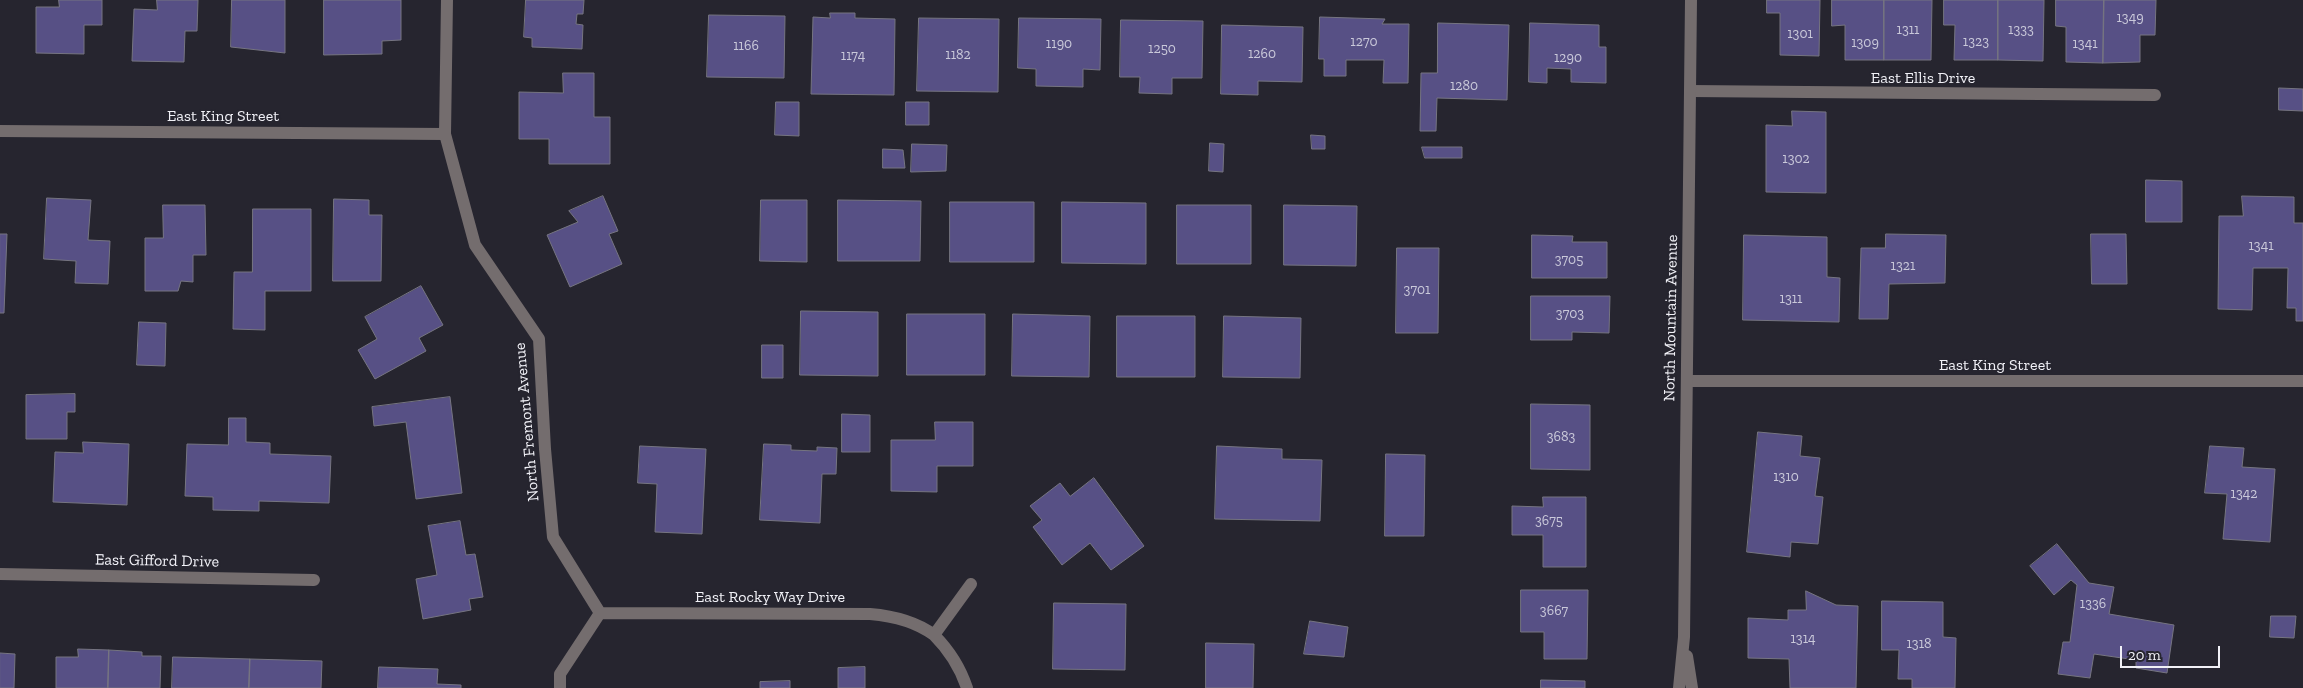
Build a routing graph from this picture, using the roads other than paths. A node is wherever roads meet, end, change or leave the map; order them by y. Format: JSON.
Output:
{"nodes":[{"id":1,"x":447,"y":0,"type":"edge"},
{"id":2,"x":1691,"y":0,"type":"edge"},
{"id":3,"x":1690,"y":91,"type":"junction"},
{"id":4,"x":2155,"y":96,"type":"dead end"},
{"id":5,"x":0,"y":130,"type":"edge"},
{"id":6,"x":445,"y":134,"type":"junction"},
{"id":7,"x":1687,"y":381,"type":"junction"},
{"id":8,"x":2303,"y":381,"type":"edge"},
{"id":9,"x":0,"y":574,"type":"edge"},
{"id":10,"x":314,"y":580,"type":"dead end"},
{"id":11,"x":971,"y":584,"type":"dead end"},
{"id":12,"x":600,"y":613,"type":"junction"},
{"id":13,"x":934,"y":635,"type":"junction"},
{"id":14,"x":1684,"y":637,"type":"junction"},
{"id":15,"x":560,"y":688,"type":"edge"},
{"id":16,"x":967,"y":688,"type":"edge"},
{"id":17,"x":1679,"y":688,"type":"edge"},
{"id":18,"x":1692,"y":688,"type":"edge"}],
"edges":[{"from":1,"to":6,"type":"street","name":"North Fremont Avenue"},
{"from":2,"to":3,"type":"street","name":"North Mountain Avenue"},
{"from":3,"to":4,"type":"street","name":"East Ellis Drive"},
{"from":3,"to":7,"type":"street","name":"North Mountain Avenue"},
{"from":5,"to":6,"type":"street","name":"East King Street"},
{"from":6,"to":12,"type":"street","name":"North Fremont Avenue"},
{"from":7,"to":8,"type":"street","name":"East King Street"},
{"from":7,"to":14,"type":"street","name":"North Mountain Avenue"},
{"from":9,"to":10,"type":"street","name":"East Gifford Drive"},
{"from":11,"to":13,"type":"street"},
{"from":12,"to":13,"type":"street","name":"East Rocky Way Drive"},
{"from":12,"to":15,"type":"street"},
{"from":13,"to":16,"type":"street","name":"East Rocky Way Drive"},
{"from":14,"to":17,"type":"street","name":"North Mountain Avenue"},
{"from":14,"to":18,"type":"street","name":"North Mountain Avenue"}]}
